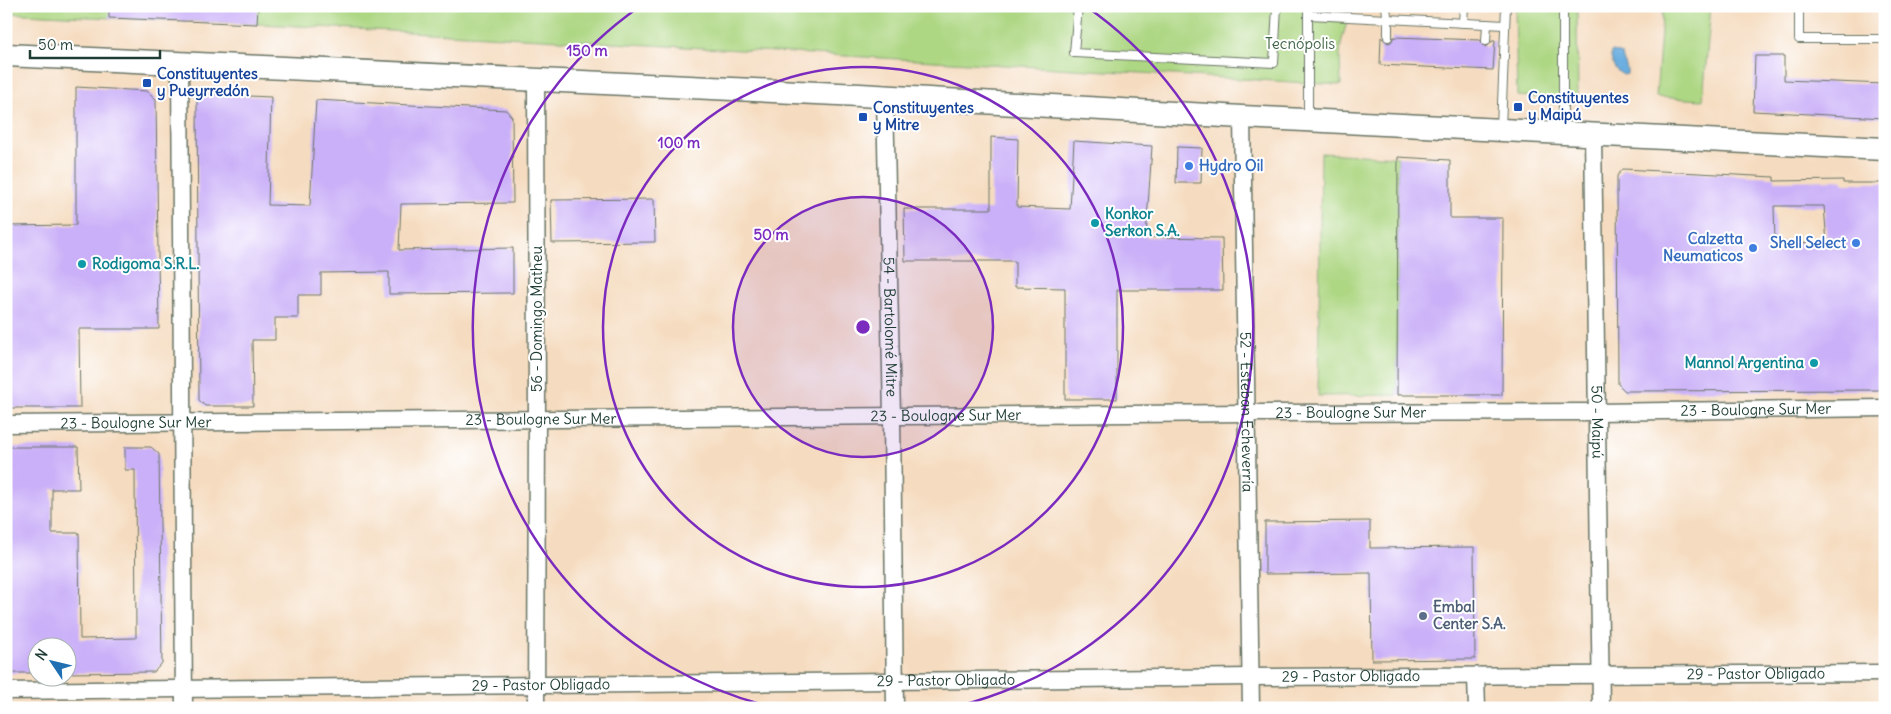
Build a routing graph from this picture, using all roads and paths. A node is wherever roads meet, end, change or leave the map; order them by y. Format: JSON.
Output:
{"nodes":[{"id":1,"x":1078,"y":6,"type":"edge"},
{"id":2,"x":1277,"y":6,"type":"edge"},
{"id":3,"x":1386,"y":6,"type":"edge"},
{"id":4,"x":1464,"y":6,"type":"edge"},
{"id":5,"x":1506,"y":6,"type":"edge"},
{"id":6,"x":1563,"y":6,"type":"edge"},
{"id":7,"x":1799,"y":6,"type":"edge"},
{"id":8,"x":1309,"y":9,"type":"edge"},
{"id":9,"x":1387,"y":19,"type":"junction"},
{"id":10,"x":1464,"y":23,"type":"junction"},
{"id":11,"x":1486,"y":24,"type":"junction"},
{"id":12,"x":1505,"y":25,"type":"junction"},
{"id":13,"x":1388,"y":37,"type":"dead end"},
{"id":14,"x":1885,"y":39,"type":"edge"},
{"id":15,"x":1486,"y":41,"type":"dead end"},
{"id":16,"x":6,"y":56,"type":"edge"},
{"id":17,"x":180,"y":64,"type":"junction"},
{"id":18,"x":536,"y":81,"type":"junction"},
{"id":19,"x":886,"y":97,"type":"junction"},
{"id":20,"x":1242,"y":117,"type":"junction"},
{"id":21,"x":1308,"y":120,"type":"junction"},
{"id":22,"x":1501,"y":130,"type":"junction"},
{"id":23,"x":1563,"y":133,"type":"junction"},
{"id":24,"x":1593,"y":134,"type":"junction"},
{"id":25,"x":1885,"y":149,"type":"edge"},
{"id":26,"x":1885,"y":408,"type":"edge"},
{"id":27,"x":1247,"y":412,"type":"junction"},
{"id":28,"x":1596,"y":412,"type":"junction"},
{"id":29,"x":892,"y":416,"type":"junction"},
{"id":30,"x":537,"y":420,"type":"junction"},
{"id":31,"x":181,"y":423,"type":"junction"},
{"id":32,"x":6,"y":424,"type":"edge"},
{"id":33,"x":1885,"y":673,"type":"edge"},
{"id":34,"x":1600,"y":675,"type":"junction"},
{"id":35,"x":1476,"y":676,"type":"junction"},
{"id":36,"x":1252,"y":677,"type":"junction"},
{"id":37,"x":895,"y":682,"type":"junction"},
{"id":38,"x":535,"y":685,"type":"junction"},
{"id":39,"x":183,"y":689,"type":"junction"},
{"id":40,"x":6,"y":691,"type":"edge"},
{"id":41,"x":184,"y":708,"type":"edge"},
{"id":42,"x":536,"y":708,"type":"edge"},
{"id":43,"x":895,"y":708,"type":"edge"},
{"id":44,"x":1251,"y":708,"type":"edge"},
{"id":45,"x":1476,"y":708,"type":"edge"},
{"id":46,"x":1601,"y":708,"type":"edge"}],
"edges":[{"from":1,"to":2,"type":"lane"},
{"from":3,"to":9,"type":"lane"},
{"from":4,"to":10,"type":"lane"},
{"from":5,"to":12,"type":"lane"},
{"from":6,"to":23,"type":"lane"},
{"from":7,"to":14,"type":"lane"},
{"from":8,"to":9,"type":"lane"},
{"from":8,"to":21,"type":"lane"},
{"from":9,"to":10,"type":"lane"},
{"from":9,"to":13,"type":"lane"},
{"from":10,"to":11,"type":"lane"},
{"from":11,"to":12,"type":"lane"},
{"from":11,"to":15,"type":"lane"},
{"from":12,"to":22,"type":"lane"},
{"from":16,"to":17,"type":"main road"},
{"from":17,"to":18,"type":"main road"},
{"from":17,"to":31,"type":"street"},
{"from":18,"to":19,"type":"main road"},
{"from":18,"to":30,"type":"street","name":"56 - Domingo Matheu"},
{"from":19,"to":20,"type":"main road"},
{"from":19,"to":29,"type":"street","name":"54 - Bartolomé Mitre"},
{"from":20,"to":21,"type":"main road"},
{"from":20,"to":27,"type":"street","name":"52 - Esteban Echeverría"},
{"from":21,"to":22,"type":"main road"},
{"from":22,"to":23,"type":"main road"},
{"from":23,"to":24,"type":"main road"},
{"from":24,"to":25,"type":"main road"},
{"from":24,"to":28,"type":"street","name":"50 - Maipú"},
{"from":26,"to":28,"type":"street","name":"23 - Boulogne Sur Mer"},
{"from":27,"to":28,"type":"street","name":"23 - Boulogne Sur Mer"},
{"from":27,"to":29,"type":"street","name":"23 - Boulogne Sur Mer"},
{"from":27,"to":36,"type":"street","name":"52 - Esteban Echeverría"},
{"from":28,"to":34,"type":"street","name":"50 - Maipú"},
{"from":29,"to":30,"type":"street","name":"23 - Boulogne Sur Mer"},
{"from":29,"to":37,"type":"street","name":"54 - Bartolomé Mitre"},
{"from":30,"to":31,"type":"street","name":"23 - Boulogne Sur Mer"},
{"from":30,"to":38,"type":"street","name":"56 - Domingo Matheu"},
{"from":31,"to":32,"type":"street","name":"23 - Boulogne Sur Mer"},
{"from":31,"to":39,"type":"street"},
{"from":33,"to":34,"type":"street","name":"29 - Pastor Obligado"},
{"from":34,"to":35,"type":"street","name":"29 - Pastor Obligado"},
{"from":34,"to":46,"type":"street","name":"50 - Maipú"},
{"from":35,"to":36,"type":"street","name":"29 - Pastor Obligado"},
{"from":35,"to":45,"type":"street"},
{"from":36,"to":37,"type":"street","name":"29 - Pastor Obligado"},
{"from":36,"to":44,"type":"street","name":"52 - Esteban Echeverría"},
{"from":37,"to":38,"type":"street","name":"29 - Pastor Obligado"},
{"from":37,"to":43,"type":"street","name":"54 - Bartolomé Mitre"},
{"from":38,"to":39,"type":"street","name":"29 - Pastor Obligado"},
{"from":38,"to":42,"type":"street","name":"56 - Domingo Matheu"},
{"from":39,"to":40,"type":"street","name":"29 - Pastor Obligado"},
{"from":39,"to":41,"type":"street"}]}
